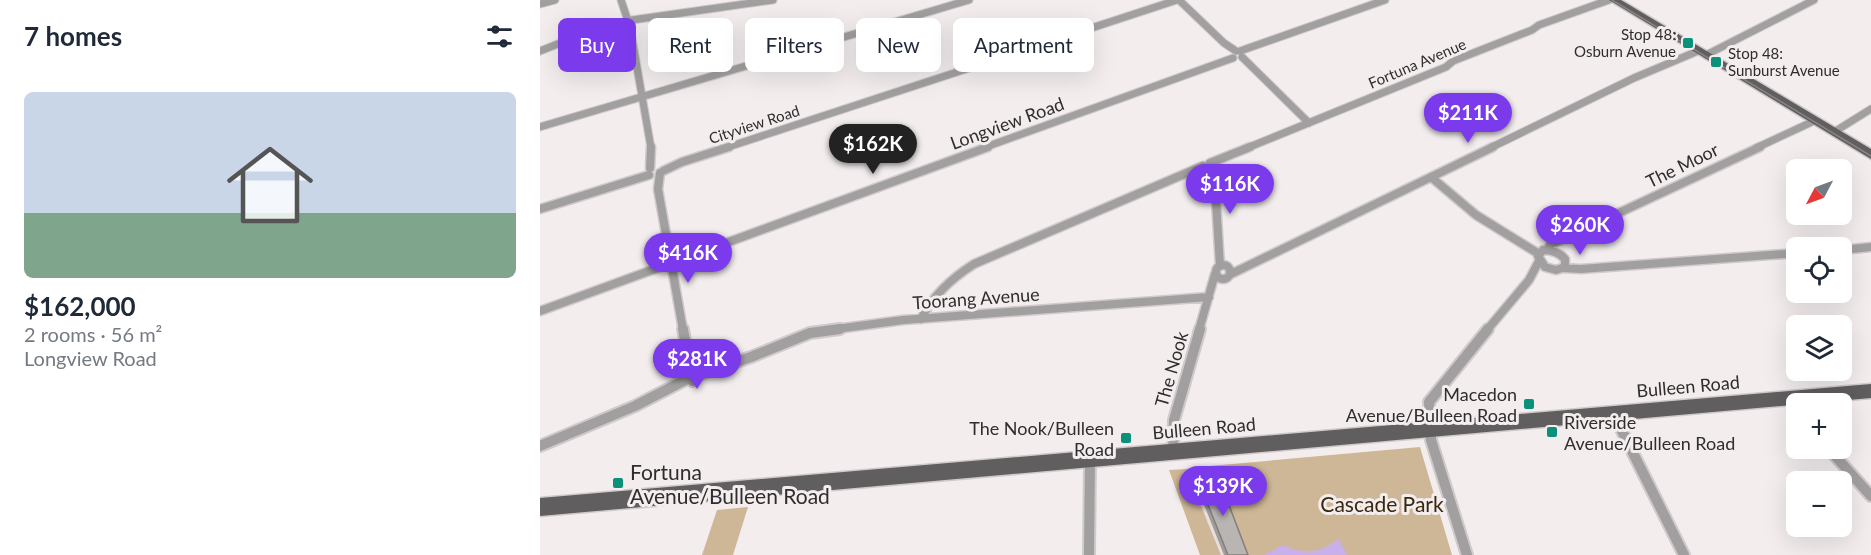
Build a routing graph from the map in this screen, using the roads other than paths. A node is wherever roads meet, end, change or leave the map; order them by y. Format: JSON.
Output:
{"nodes":[{"id":1,"x":555,"y":0,"type":"edge"},
{"id":2,"x":621,"y":0,"type":"edge"},
{"id":3,"x":773,"y":0,"type":"edge"},
{"id":4,"x":969,"y":0,"type":"edge"},
{"id":5,"x":1178,"y":0,"type":"edge"},
{"id":6,"x":1384,"y":0,"type":"edge"},
{"id":7,"x":1609,"y":0,"type":"edge"},
{"id":8,"x":1614,"y":0,"type":"edge"},
{"id":9,"x":1814,"y":0,"type":"edge"},
{"id":10,"x":540,"y":4,"type":"edge"},
{"id":11,"x":627,"y":18,"type":"edge"},
{"id":12,"x":636,"y":20,"type":"edge"},
{"id":13,"x":558,"y":44,"type":"edge"},
{"id":14,"x":540,"y":51,"type":"edge"},
{"id":15,"x":1702,"y":53,"type":"junction"},
{"id":16,"x":1236,"y":55,"type":"junction"},
{"id":17,"x":636,"y":64,"type":"edge"},
{"id":18,"x":642,"y":97,"type":"junction"},
{"id":19,"x":1871,"y":109,"type":"edge"},
{"id":20,"x":1814,"y":121,"type":"junction"},
{"id":21,"x":1309,"y":123,"type":"junction"},
{"id":22,"x":540,"y":127,"type":"edge"},
{"id":23,"x":1834,"y":132,"type":"junction"},
{"id":24,"x":1871,"y":155,"type":"edge"},
{"id":25,"x":1209,"y":167,"type":"junction"},
{"id":26,"x":655,"y":171,"type":"junction"},
{"id":27,"x":1431,"y":177,"type":"junction"},
{"id":28,"x":540,"y":209,"type":"edge"},
{"id":29,"x":1565,"y":240,"type":"junction"},
{"id":30,"x":1871,"y":247,"type":"edge"},
{"id":31,"x":1852,"y":249,"type":"edge"},
{"id":32,"x":1557,"y":252,"type":"junction"},
{"id":33,"x":1543,"y":254,"type":"junction"},
{"id":34,"x":1786,"y":254,"type":"edge"},
{"id":35,"x":671,"y":263,"type":"junction"},
{"id":36,"x":1564,"y":265,"type":"junction"},
{"id":37,"x":1552,"y":270,"type":"junction"},
{"id":38,"x":1224,"y":271,"type":"junction"},
{"id":39,"x":1529,"y":280,"type":"junction"},
{"id":40,"x":1209,"y":297,"type":"junction"},
{"id":41,"x":540,"y":311,"type":"edge"},
{"id":42,"x":921,"y":319,"type":"junction"},
{"id":43,"x":692,"y":380,"type":"junction"},
{"id":44,"x":1871,"y":391,"type":"edge"},
{"id":45,"x":1852,"y":394,"type":"edge"},
{"id":46,"x":1786,"y":402,"type":"edge"},
{"id":47,"x":1613,"y":413,"type":"junction"},
{"id":48,"x":1431,"y":429,"type":"junction"},
{"id":49,"x":540,"y":446,"type":"edge"},
{"id":50,"x":1173,"y":452,"type":"junction"},
{"id":51,"x":1090,"y":459,"type":"junction"},
{"id":52,"x":1838,"y":459,"type":"edge"},
{"id":53,"x":1871,"y":496,"type":"edge"},
{"id":54,"x":540,"y":507,"type":"edge"},
{"id":55,"x":1089,"y":555,"type":"edge"},
{"id":56,"x":1467,"y":555,"type":"edge"},
{"id":57,"x":1683,"y":555,"type":"edge"}],
"edges":[{"from":1,"to":10,"type":"street"},
{"from":2,"to":11,"type":"street"},
{"from":3,"to":12,"type":"street"},
{"from":4,"to":18,"type":"street"},
{"from":5,"to":16,"type":"street"},
{"from":5,"to":26,"type":"street","name":"Cityview Road"},
{"from":6,"to":16,"type":"street","name":"Longview Road"},
{"from":7,"to":21,"type":"street","name":"Fortuna Avenue"},
{"from":8,"to":15,"type":"main road"},
{"from":9,"to":15,"type":"street"},
{"from":13,"to":14,"type":"street"},
{"from":15,"to":20,"type":"main road"},
{"from":15,"to":27,"type":"street"},
{"from":16,"to":21,"type":"street"},
{"from":16,"to":35,"type":"street","name":"Longview Road"},
{"from":17,"to":18,"type":"street"},
{"from":18,"to":22,"type":"street"},
{"from":18,"to":26,"type":"street"},
{"from":19,"to":23,"type":"street"},
{"from":20,"to":23,"type":"main road"},
{"from":20,"to":29,"type":"street","name":"The Moor"},
{"from":21,"to":25,"type":"street","name":"Fortuna Avenue"},
{"from":23,"to":24,"type":"main road"},
{"from":25,"to":38,"type":"street"},
{"from":25,"to":42,"type":"street","name":"Fortuna Avenue"},
{"from":26,"to":28,"type":"street","name":"Cityview Road"},
{"from":26,"to":35,"type":"street"},
{"from":27,"to":33,"type":"street"},
{"from":27,"to":38,"type":"street"},
{"from":29,"to":32,"type":"street"},
{"from":29,"to":33,"type":"street","name":"The Moor"},
{"from":30,"to":31,"type":"street"},
{"from":32,"to":33,"type":"street"},
{"from":32,"to":36,"type":"street"},
{"from":33,"to":37,"type":"street"},
{"from":33,"to":39,"type":"street"},
{"from":34,"to":36,"type":"street"},
{"from":35,"to":41,"type":"street","name":"Longview Road"},
{"from":35,"to":43,"type":"street"},
{"from":36,"to":37,"type":"street"},
{"from":37,"to":39,"type":"street"},
{"from":38,"to":40,"type":"street","name":"The Nook"},
{"from":39,"to":48,"type":"street"},
{"from":40,"to":42,"type":"street","name":"Toorang Avenue"},
{"from":40,"to":50,"type":"street","name":"The Nook"},
{"from":42,"to":43,"type":"street","name":"Toorang Avenue"},
{"from":43,"to":49,"type":"street","name":"Toorang Avenue"},
{"from":44,"to":45,"type":"main road","name":"Bulleen Road"},
{"from":46,"to":47,"type":"main road","name":"Bulleen Road"},
{"from":47,"to":48,"type":"main road","name":"Bulleen Road"},
{"from":47,"to":57,"type":"street"},
{"from":48,"to":50,"type":"main road","name":"Bulleen Road"},
{"from":48,"to":56,"type":"street"},
{"from":50,"to":51,"type":"main road","name":"Bulleen Road"},
{"from":51,"to":54,"type":"main road","name":"Bulleen Road"},
{"from":51,"to":55,"type":"street"},
{"from":52,"to":53,"type":"street"}]}
